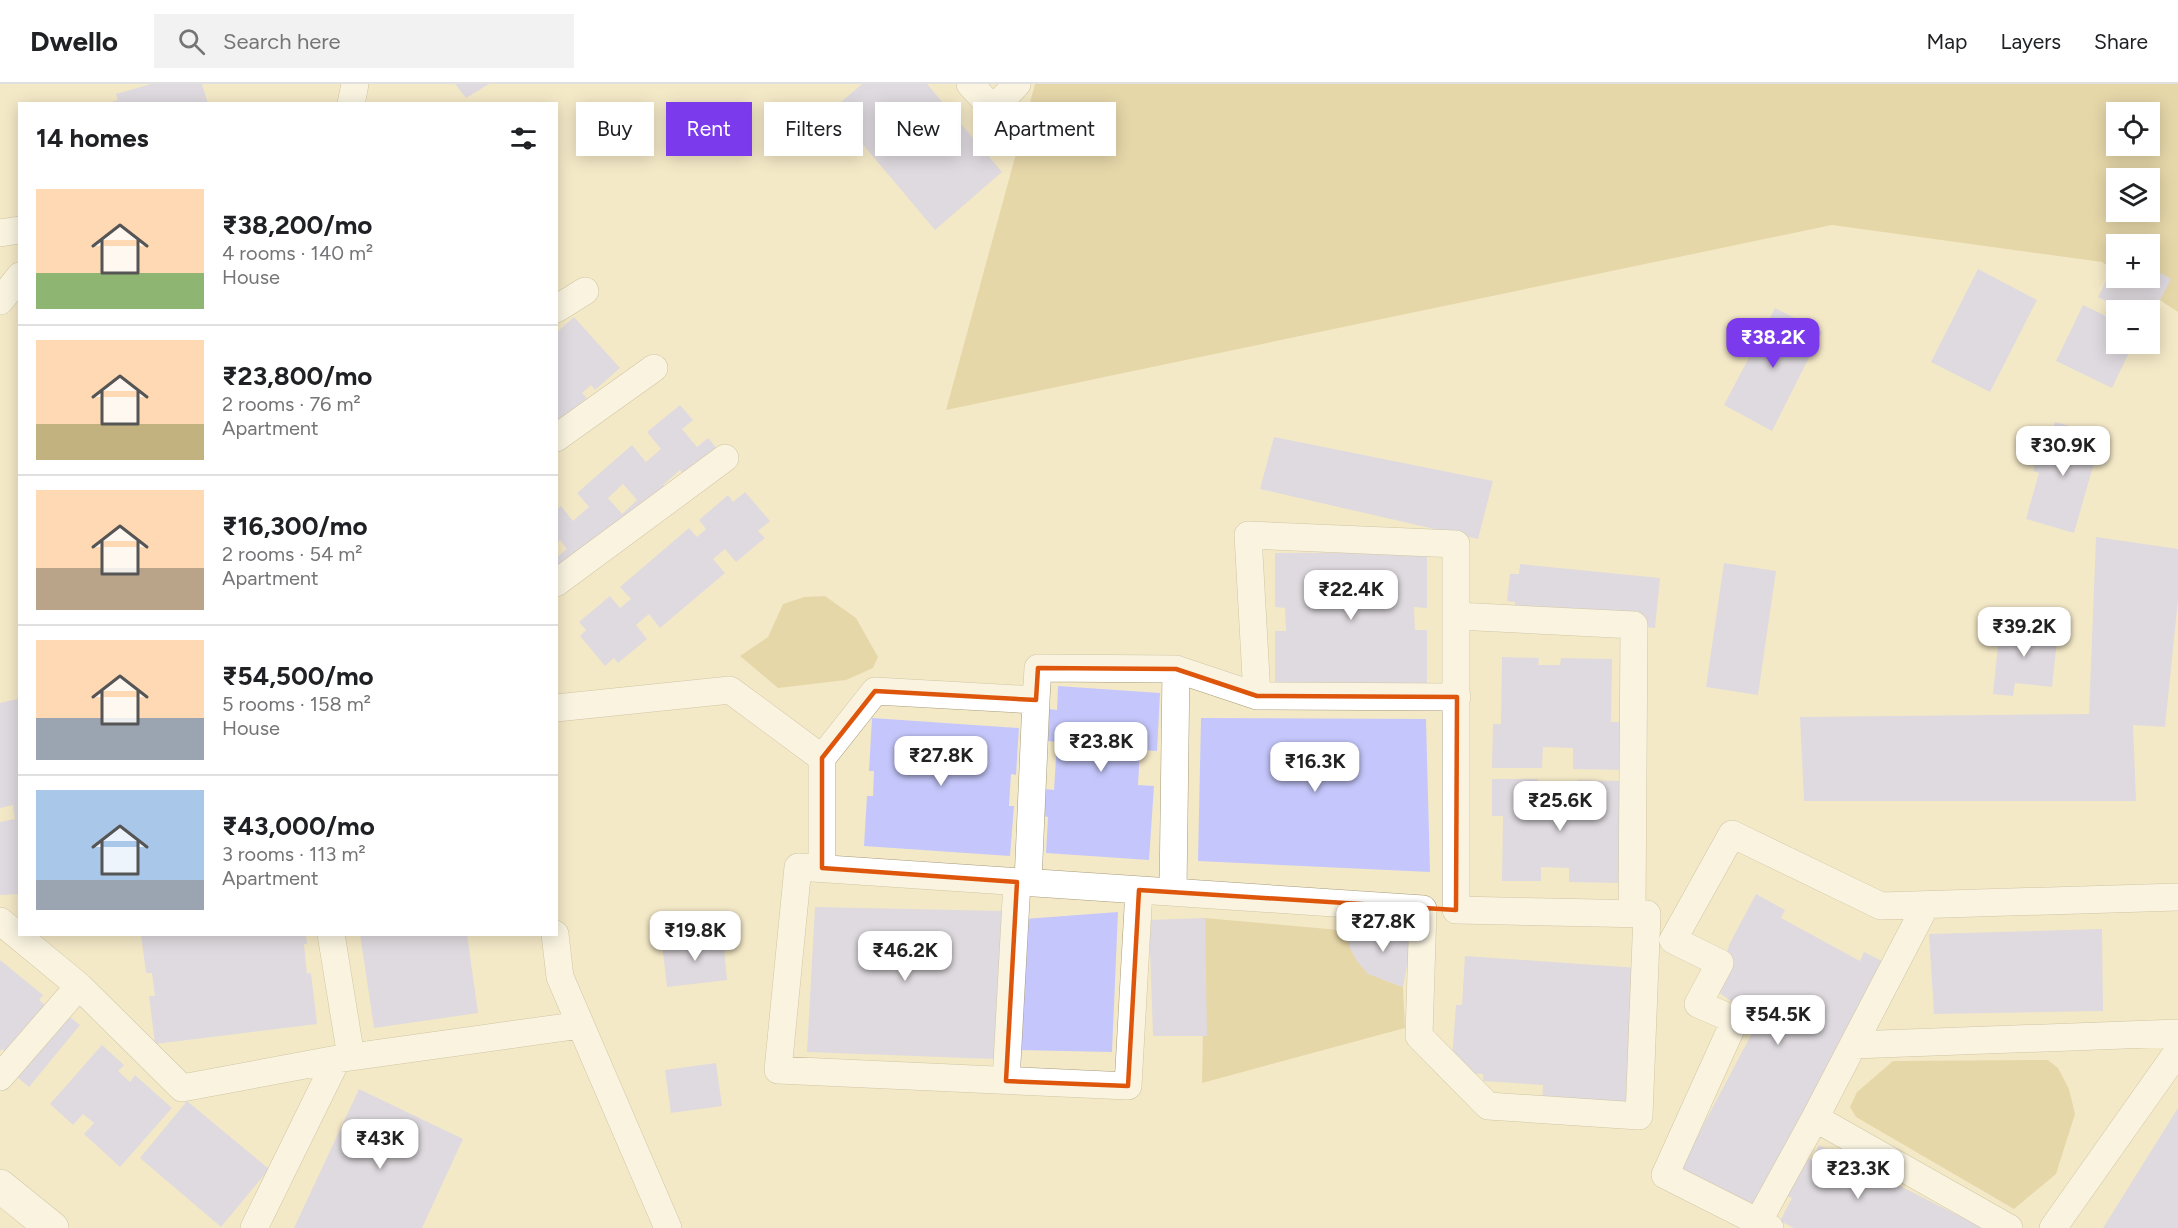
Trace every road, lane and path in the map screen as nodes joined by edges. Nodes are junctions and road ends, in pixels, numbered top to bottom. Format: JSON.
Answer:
{"nodes":[{"id":1,"x":970,"y":84,"type":"edge"},
{"id":2,"x":1017,"y":84,"type":"edge"},
{"id":3,"x":18,"y":230,"type":"edge"},
{"id":4,"x":0,"y":233,"type":"edge"},
{"id":5,"x":18,"y":279,"type":"edge"},
{"id":6,"x":585,"y":291,"type":"dead end"},
{"id":7,"x":0,"y":302,"type":"edge"},
{"id":8,"x":558,"y":308,"type":"edge"},
{"id":9,"x":654,"y":368,"type":"dead end"},
{"id":10,"x":558,"y":437,"type":"edge"},
{"id":11,"x":725,"y":458,"type":"dead end"},
{"id":12,"x":558,"y":582,"type":"edge"},
{"id":13,"x":1457,"y":616,"type":"junction"},
{"id":14,"x":1176,"y":669,"type":"junction"},
{"id":15,"x":1257,"y":696,"type":"junction"},
{"id":16,"x":1457,"y":697,"type":"junction"},
{"id":17,"x":1036,"y":700,"type":"junction"},
{"id":18,"x":558,"y":708,"type":"edge"},
{"id":19,"x":822,"y":758,"type":"junction"},
{"id":20,"x":822,"y":868,"type":"junction"},
{"id":21,"x":1022,"y":882,"type":"junction"},
{"id":22,"x":1139,"y":890,"type":"junction"},
{"id":23,"x":1173,"y":892,"type":"junction"},
{"id":24,"x":2178,"y":897,"type":"edge"},
{"id":25,"x":1926,"y":905,"type":"junction"},
{"id":26,"x":1423,"y":909,"type":"junction"},
{"id":27,"x":1456,"y":910,"type":"junction"},
{"id":28,"x":1632,"y":913,"type":"junction"},
{"id":29,"x":21,"y":936,"type":"edge"},
{"id":30,"x":331,"y":936,"type":"edge"},
{"id":31,"x":555,"y":936,"type":"edge"},
{"id":32,"x":79,"y":986,"type":"junction"},
{"id":33,"x":581,"y":1025,"type":"junction"},
{"id":34,"x":2178,"y":1033,"type":"edge"},
{"id":35,"x":1853,"y":1045,"type":"junction"},
{"id":36,"x":2178,"y":1051,"type":"edge"},
{"id":37,"x":344,"y":1058,"type":"junction"},
{"id":38,"x":0,"y":1077,"type":"edge"},
{"id":39,"x":1006,"y":1081,"type":"junction"},
{"id":40,"x":1815,"y":1118,"type":"junction"},
{"id":41,"x":0,"y":1186,"type":"edge"},
{"id":42,"x":1764,"y":1225,"type":"edge"},
{"id":43,"x":51,"y":1228,"type":"edge"},
{"id":44,"x":254,"y":1228,"type":"edge"},
{"id":45,"x":668,"y":1228,"type":"edge"},
{"id":46,"x":2009,"y":1228,"type":"edge"},
{"id":47,"x":2053,"y":1228,"type":"edge"}],
"edges":[{"from":1,"to":2,"type":"street"},
{"from":3,"to":4,"type":"street"},
{"from":5,"to":7,"type":"street"},
{"from":6,"to":8,"type":"street"},
{"from":9,"to":10,"type":"street"},
{"from":11,"to":12,"type":"street"},
{"from":13,"to":15,"type":"street"},
{"from":13,"to":16,"type":"street"},
{"from":13,"to":28,"type":"street"},
{"from":14,"to":15,"type":"street"},
{"from":14,"to":17,"type":"street"},
{"from":14,"to":23,"type":"street"},
{"from":15,"to":16,"type":"street"},
{"from":16,"to":27,"type":"street"},
{"from":17,"to":19,"type":"street"},
{"from":17,"to":21,"type":"street"},
{"from":18,"to":19,"type":"street"},
{"from":19,"to":20,"type":"street"},
{"from":20,"to":21,"type":"street"},
{"from":20,"to":39,"type":"street"},
{"from":21,"to":22,"type":"street"},
{"from":21,"to":39,"type":"street"},
{"from":22,"to":23,"type":"street"},
{"from":22,"to":39,"type":"street"},
{"from":23,"to":26,"type":"street"},
{"from":24,"to":25,"type":"street"},
{"from":25,"to":35,"type":"street"},
{"from":25,"to":42,"type":"street"},
{"from":26,"to":27,"type":"street"},
{"from":26,"to":28,"type":"street"},
{"from":27,"to":28,"type":"street"},
{"from":29,"to":32,"type":"street"},
{"from":30,"to":37,"type":"street"},
{"from":31,"to":33,"type":"street"},
{"from":32,"to":37,"type":"street"},
{"from":32,"to":38,"type":"street"},
{"from":33,"to":37,"type":"street"},
{"from":33,"to":45,"type":"street"},
{"from":34,"to":35,"type":"street"},
{"from":35,"to":40,"type":"street"},
{"from":36,"to":47,"type":"street"},
{"from":37,"to":44,"type":"street"},
{"from":40,"to":42,"type":"street"},
{"from":40,"to":46,"type":"street"},
{"from":41,"to":43,"type":"main road"}]}
